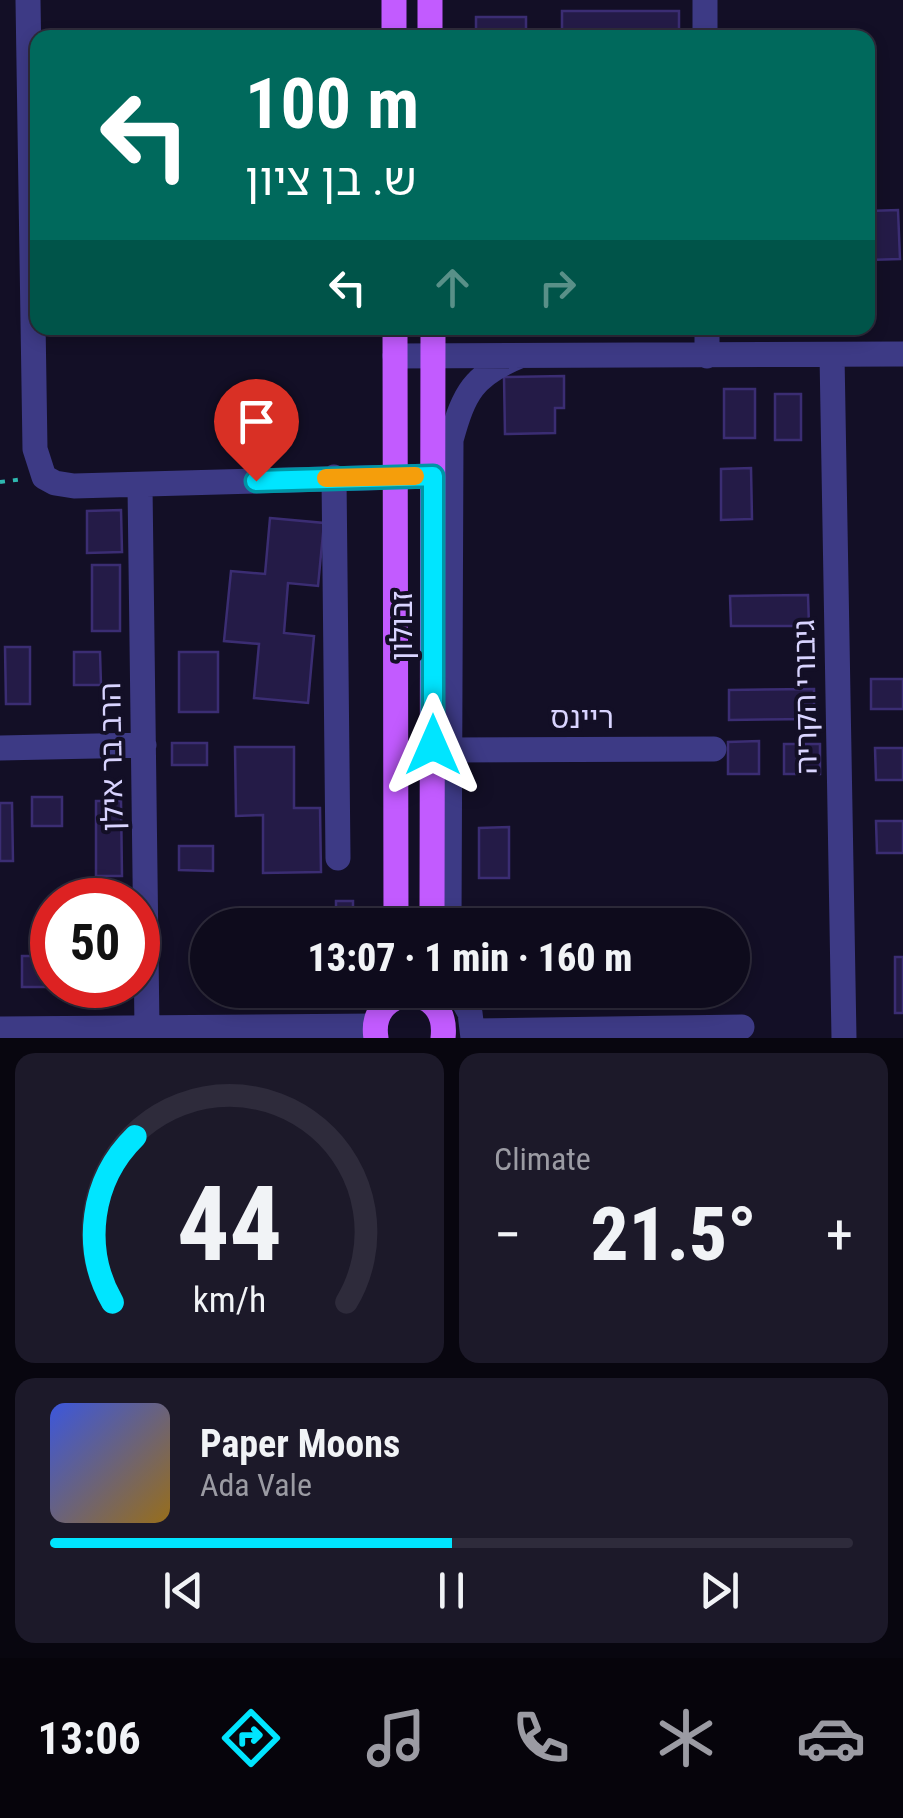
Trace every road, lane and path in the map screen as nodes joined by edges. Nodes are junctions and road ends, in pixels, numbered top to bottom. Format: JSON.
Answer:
{"nodes":[{"id":1,"x":28,"y":0,"type":"edge"},
{"id":2,"x":394,"y":0,"type":"edge"},
{"id":3,"x":430,"y":0,"type":"edge"},
{"id":4,"x":705,"y":0,"type":"edge"},
{"id":5,"x":394,"y":30,"type":"edge"},
{"id":6,"x":430,"y":30,"type":"edge"},
{"id":7,"x":706,"y":30,"type":"edge"},
{"id":8,"x":30,"y":128,"type":"edge"},
{"id":9,"x":33,"y":335,"type":"edge"},
{"id":10,"x":394,"y":335,"type":"edge"},
{"id":11,"x":433,"y":335,"type":"edge"},
{"id":12,"x":707,"y":335,"type":"edge"},
{"id":13,"x":903,"y":354,"type":"edge"},
{"id":14,"x":832,"y":355,"type":"junction"},
{"id":15,"x":395,"y":356,"type":"junction"},
{"id":16,"x":433,"y":356,"type":"junction"},
{"id":17,"x":520,"y":356,"type":"junction"},
{"id":18,"x":707,"y":356,"type":"junction"},
{"id":19,"x":395,"y":476,"type":"junction"},
{"id":20,"x":433,"y":476,"type":"junction"},
{"id":21,"x":334,"y":478,"type":"junction"},
{"id":22,"x":140,"y":486,"type":"junction"},
{"id":23,"x":144,"y":745,"type":"junction"},
{"id":24,"x":0,"y":748,"type":"edge"},
{"id":25,"x":450,"y":750,"type":"junction"},
{"id":26,"x":714,"y":750,"type":"dead end"},
{"id":27,"x":338,"y":858,"type":"dead end"},
{"id":28,"x":396,"y":908,"type":"edge"},
{"id":29,"x":432,"y":908,"type":"edge"},
{"id":30,"x":449,"y":908,"type":"edge"},
{"id":31,"x":382,"y":1008,"type":"edge"},
{"id":32,"x":437,"y":1008,"type":"edge"},
{"id":33,"x":467,"y":1008,"type":"edge"},
{"id":34,"x":742,"y":1027,"type":"dead end"},
{"id":35,"x":147,"y":1028,"type":"junction"},
{"id":36,"x":0,"y":1029,"type":"edge"},
{"id":37,"x":375,"y":1032,"type":"edge"},
{"id":38,"x":473,"y":1034,"type":"edge"},
{"id":39,"x":443,"y":1038,"type":"edge"},
{"id":40,"x":844,"y":1038,"type":"edge"}],
"edges":[{"from":1,"to":8,"type":"street"},
{"from":2,"to":5,"type":"main road"},
{"from":3,"to":6,"type":"main road"},
{"from":4,"to":7,"type":"street"},
{"from":9,"to":22,"type":"street"},
{"from":10,"to":15,"type":"main road","name":"זבולון"},
{"from":11,"to":16,"type":"main road","name":"זבולון"},
{"from":12,"to":18,"type":"street"},
{"from":13,"to":14,"type":"street"},
{"from":14,"to":18,"type":"street"},
{"from":14,"to":40,"type":"street","name":"גיבורי הקריה"},
{"from":15,"to":16,"type":"street"},
{"from":15,"to":19,"type":"main road","name":"זבולון"},
{"from":16,"to":17,"type":"street"},
{"from":16,"to":20,"type":"main road","name":"זבולון"},
{"from":17,"to":18,"type":"street"},
{"from":17,"to":25,"type":"street","name":"זבולון"},
{"from":19,"to":20,"type":"street"},
{"from":19,"to":21,"type":"street"},
{"from":19,"to":28,"type":"main road","name":"זבולון"},
{"from":20,"to":29,"type":"main road","name":"זבולון"},
{"from":21,"to":22,"type":"street"},
{"from":21,"to":27,"type":"street"},
{"from":22,"to":23,"type":"street","name":"הרב בר אילן"},
{"from":23,"to":24,"type":"street"},
{"from":23,"to":35,"type":"street","name":"הרב בר אילן"},
{"from":25,"to":26,"type":"street","name":"ריינס"},
{"from":25,"to":30,"type":"street","name":"זבולון"},
{"from":31,"to":37,"type":"main road"},
{"from":32,"to":39,"type":"main road"},
{"from":33,"to":38,"type":"street"},
{"from":34,"to":38,"type":"street"},
{"from":35,"to":36,"type":"street"},
{"from":35,"to":37,"type":"street"}]}
